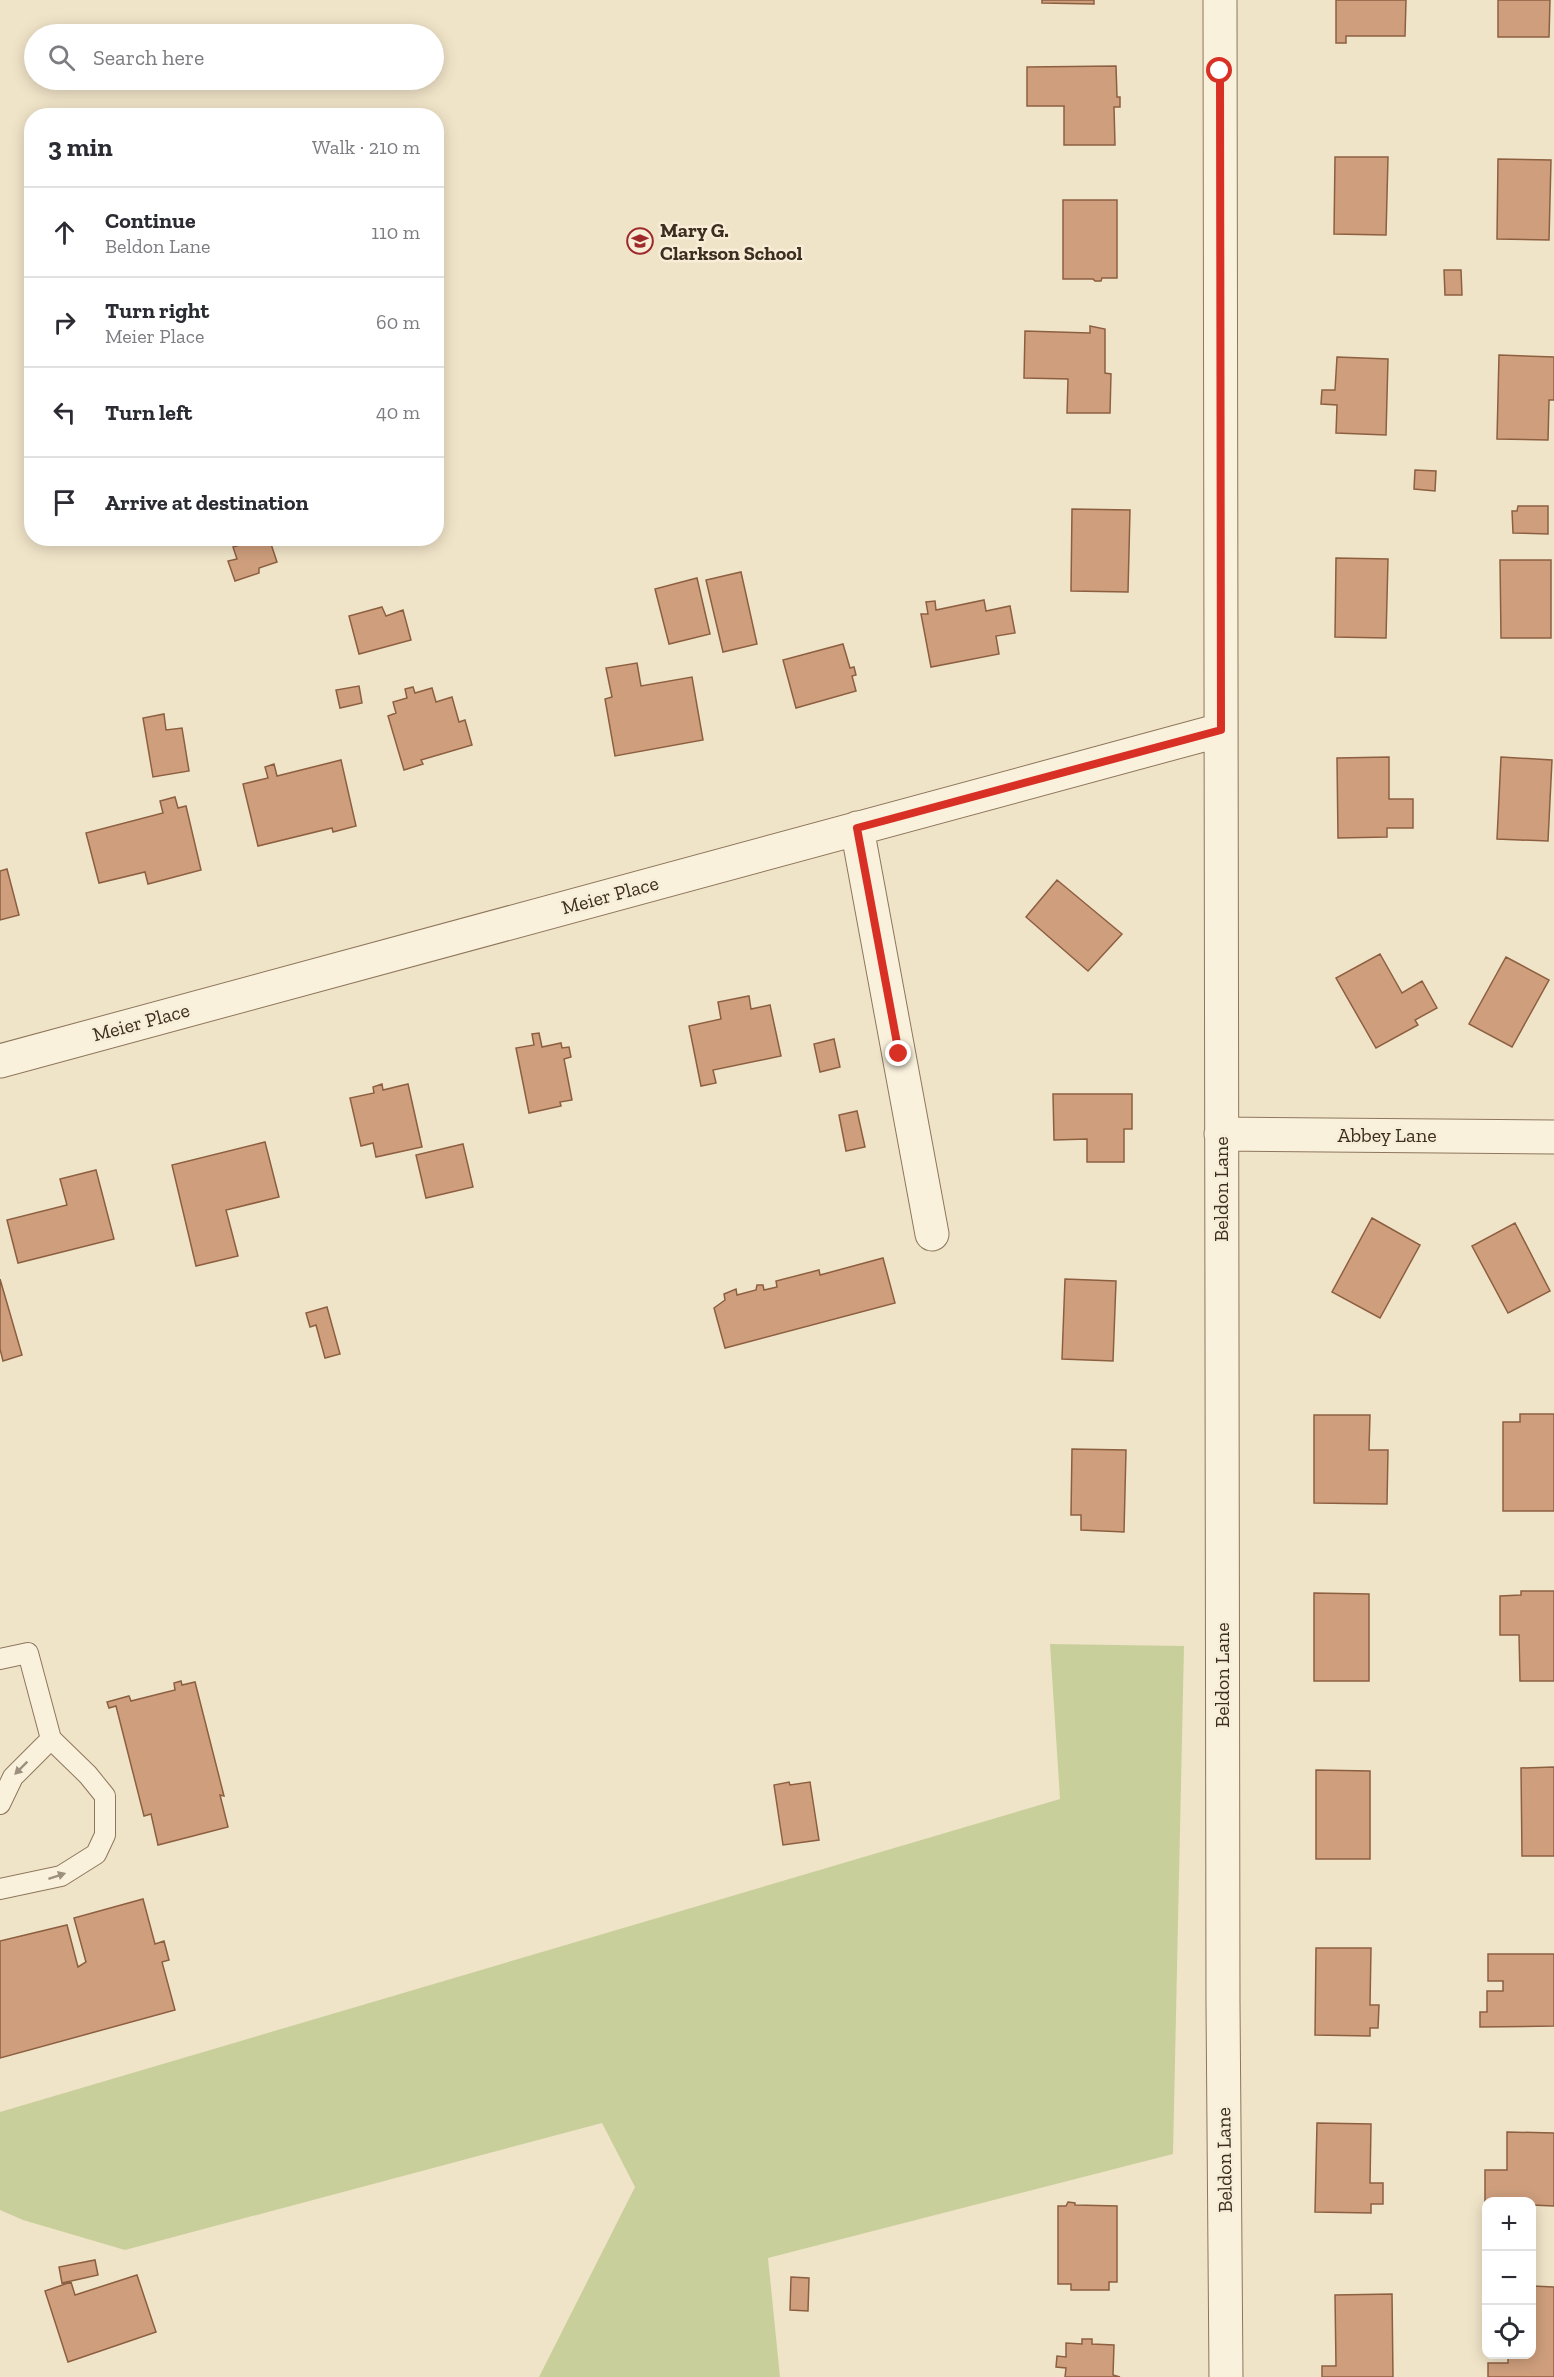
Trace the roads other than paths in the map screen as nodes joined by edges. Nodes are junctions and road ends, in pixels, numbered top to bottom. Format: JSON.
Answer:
{"nodes":[{"id":1,"x":1220,"y":0,"type":"edge"},
{"id":2,"x":1221,"y":730,"type":"junction"},
{"id":3,"x":857,"y":828,"type":"junction"},
{"id":4,"x":0,"y":1060,"type":"edge"},
{"id":5,"x":1221,"y":1134,"type":"junction"},
{"id":6,"x":1554,"y":1137,"type":"edge"},
{"id":7,"x":932,"y":1234,"type":"dead end"},
{"id":8,"x":0,"y":1659,"type":"edge"},
{"id":9,"x":51,"y":1739,"type":"junction"},
{"id":10,"x":0,"y":1804,"type":"edge"},
{"id":11,"x":0,"y":1889,"type":"edge"},
{"id":12,"x":1226,"y":2377,"type":"edge"}],
"edges":[{"from":1,"to":2,"type":"street","name":"Beldon Lane"},
{"from":2,"to":3,"type":"street","name":"Meier Place"},
{"from":2,"to":5,"type":"street","name":"Beldon Lane"},
{"from":3,"to":4,"type":"street","name":"Meier Place"},
{"from":3,"to":7,"type":"street"},
{"from":5,"to":6,"type":"street","name":"Abbey Lane"},
{"from":5,"to":12,"type":"street","name":"Beldon Lane"},
{"from":8,"to":9,"type":"lane"},
{"from":9,"to":10,"type":"lane","one_way":true},
{"from":11,"to":9,"type":"lane","one_way":true}]}
